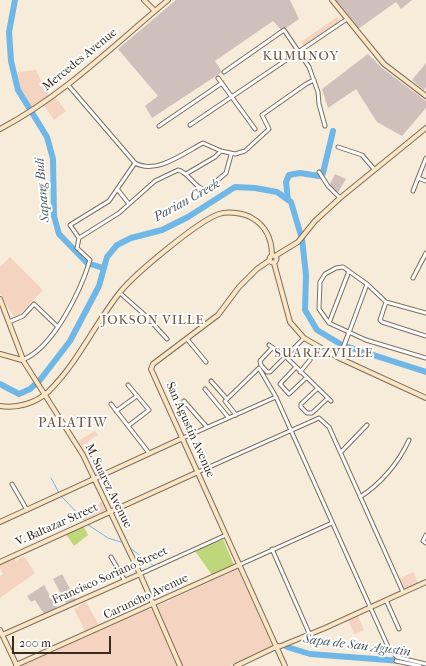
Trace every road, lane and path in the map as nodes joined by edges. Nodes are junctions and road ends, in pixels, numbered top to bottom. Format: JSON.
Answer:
{"nodes":[{"id":1,"x":144,"y":0,"type":"edge"},
{"id":2,"x":168,"y":0,"type":"edge"},
{"id":3,"x":332,"y":0,"type":"edge"},
{"id":4,"x":155,"y":11,"type":"junction"},
{"id":5,"x":347,"y":19,"type":"junction"},
{"id":6,"x":298,"y":53,"type":"junction"},
{"id":7,"x":224,"y":72,"type":"dead end"},
{"id":8,"x":218,"y":78,"type":"dead end"},
{"id":9,"x":314,"y":80,"type":"junction"},
{"id":10,"x":222,"y":83,"type":"junction"},
{"id":11,"x":68,"y":85,"type":"junction"},
{"id":12,"x":426,"y":96,"type":"edge"},
{"id":13,"x":232,"y":98,"type":"junction"},
{"id":14,"x":190,"y":125,"type":"dead end"},
{"id":15,"x":159,"y":126,"type":"dead end"},
{"id":16,"x":326,"y":126,"type":"dead end"},
{"id":17,"x":426,"y":128,"type":"edge"},
{"id":18,"x":0,"y":129,"type":"edge"},
{"id":19,"x":255,"y":129,"type":"dead end"},
{"id":20,"x":338,"y":147,"type":"dead end"},
{"id":21,"x":221,"y":151,"type":"junction"},
{"id":22,"x":231,"y":155,"type":"junction"},
{"id":23,"x":426,"y":158,"type":"edge"},
{"id":24,"x":134,"y":162,"type":"junction"},
{"id":25,"x":374,"y":169,"type":"junction"},
{"id":26,"x":186,"y":174,"type":"junction"},
{"id":27,"x":320,"y":174,"type":"dead end"},
{"id":28,"x":418,"y":178,"type":"junction"},
{"id":29,"x":426,"y":182,"type":"edge"},
{"id":30,"x":118,"y":190,"type":"junction"},
{"id":31,"x":412,"y":191,"type":"dead end"},
{"id":32,"x":340,"y":198,"type":"junction"},
{"id":33,"x":129,"y":204,"type":"junction"},
{"id":34,"x":80,"y":238,"type":"junction"},
{"id":35,"x":426,"y":253,"type":"edge"},
{"id":36,"x":274,"y":256,"type":"junction"},
{"id":37,"x":272,"y":262,"type":"junction"},
{"id":38,"x":349,"y":271,"type":"junction"},
{"id":39,"x":413,"y":278,"type":"dead end"},
{"id":40,"x":368,"y":284,"type":"junction"},
{"id":41,"x":120,"y":293,"type":"junction"},
{"id":42,"x":0,"y":299,"type":"edge"},
{"id":43,"x":386,"y":302,"type":"junction"},
{"id":44,"x":426,"y":313,"type":"edge"},
{"id":45,"x":9,"y":322,"type":"junction"},
{"id":46,"x":329,"y":323,"type":"junction"},
{"id":47,"x":58,"y":327,"type":"junction"},
{"id":48,"x":350,"y":332,"type":"junction"},
{"id":49,"x":426,"y":336,"type":"edge"},
{"id":50,"x":304,"y":338,"type":"junction"},
{"id":51,"x":167,"y":339,"type":"dead end"},
{"id":52,"x":187,"y":339,"type":"junction"},
{"id":53,"x":269,"y":345,"type":"dead end"},
{"id":54,"x":272,"y":348,"type":"junction"},
{"id":55,"x":0,"y":354,"type":"edge"},
{"id":56,"x":286,"y":357,"type":"junction"},
{"id":57,"x":339,"y":358,"type":"junction"},
{"id":58,"x":426,"y":358,"type":"edge"},
{"id":59,"x":22,"y":360,"type":"junction"},
{"id":60,"x":310,"y":360,"type":"dead end"},
{"id":61,"x":206,"y":362,"type":"dead end"},
{"id":62,"x":295,"y":368,"type":"junction"},
{"id":63,"x":300,"y":372,"type":"junction"},
{"id":64,"x":306,"y":378,"type":"junction"},
{"id":65,"x":211,"y":381,"type":"dead end"},
{"id":66,"x":128,"y":385,"type":"dead end"},
{"id":67,"x":205,"y":389,"type":"dead end"},
{"id":68,"x":317,"y":389,"type":"junction"},
{"id":69,"x":45,"y":394,"type":"junction"},
{"id":70,"x":138,"y":396,"type":"junction"},
{"id":71,"x":276,"y":397,"type":"junction"},
{"id":72,"x":226,"y":398,"type":"junction"},
{"id":73,"x":426,"y":398,"type":"edge"},
{"id":74,"x":327,"y":399,"type":"junction"},
{"id":75,"x":184,"y":401,"type":"dead end"},
{"id":76,"x":331,"y":401,"type":"dead end"},
{"id":77,"x":111,"y":404,"type":"dead end"},
{"id":78,"x":0,"y":406,"type":"edge"},
{"id":79,"x":116,"y":411,"type":"junction"},
{"id":80,"x":236,"y":414,"type":"junction"},
{"id":81,"x":228,"y":417,"type":"junction"},
{"id":82,"x":366,"y":425,"type":"dead end"},
{"id":83,"x":128,"y":426,"type":"junction"},
{"id":84,"x":206,"y":426,"type":"junction"},
{"id":85,"x":291,"y":430,"type":"junction"},
{"id":86,"x":183,"y":438,"type":"junction"},
{"id":87,"x":409,"y":440,"type":"dead end"},
{"id":88,"x":341,"y":452,"type":"junction"},
{"id":89,"x":149,"y":453,"type":"junction"},
{"id":90,"x":198,"y":472,"type":"junction"},
{"id":91,"x":95,"y":478,"type":"junction"},
{"id":92,"x":12,"y":484,"type":"dead end"},
{"id":93,"x":360,"y":496,"type":"junction"},
{"id":94,"x":27,"y":510,"type":"junction"},
{"id":95,"x":110,"y":512,"type":"junction"},
{"id":96,"x":0,"y":522,"type":"edge"},
{"id":97,"x":332,"y":523,"type":"junction"},
{"id":98,"x":226,"y":535,"type":"junction"},
{"id":99,"x":426,"y":535,"type":"edge"},
{"id":100,"x":424,"y":542,"type":"edge"},
{"id":101,"x":272,"y":549,"type":"junction"},
{"id":102,"x":111,"y":557,"type":"dead end"},
{"id":103,"x":0,"y":562,"type":"edge"},
{"id":104,"x":239,"y":565,"type":"junction"},
{"id":105,"x":140,"y":574,"type":"junction"},
{"id":106,"x":125,"y":581,"type":"junction"},
{"id":107,"x":426,"y":582,"type":"edge"},
{"id":108,"x":403,"y":592,"type":"junction"},
{"id":109,"x":386,"y":600,"type":"junction"},
{"id":110,"x":154,"y":604,"type":"junction"},
{"id":111,"x":369,"y":608,"type":"junction"},
{"id":112,"x":328,"y":626,"type":"junction"},
{"id":113,"x":399,"y":628,"type":"dead end"},
{"id":114,"x":1,"y":632,"type":"edge"},
{"id":115,"x":309,"y":633,"type":"junction"},
{"id":116,"x":276,"y":648,"type":"junction"},
{"id":117,"x":396,"y":661,"type":"dead end"},
{"id":118,"x":426,"y":664,"type":"edge"},
{"id":119,"x":17,"y":666,"type":"edge"},
{"id":120,"x":180,"y":666,"type":"edge"},
{"id":121,"x":236,"y":666,"type":"edge"},
{"id":122,"x":285,"y":666,"type":"edge"},
{"id":123,"x":420,"y":666,"type":"edge"}],
"edges":[{"from":1,"to":4,"type":"street"},
{"from":2,"to":4,"type":"street","name":"Mercedes Avenue"},
{"from":3,"to":5,"type":"street"},
{"from":4,"to":11,"type":"street","name":"Mercedes Avenue"},
{"from":5,"to":6,"type":"street"},
{"from":5,"to":12,"type":"street"},
{"from":6,"to":7,"type":"street"},
{"from":6,"to":9,"type":"street"},
{"from":6,"to":13,"type":"street"},
{"from":8,"to":10,"type":"street"},
{"from":9,"to":16,"type":"street"},
{"from":9,"to":22,"type":"street"},
{"from":10,"to":13,"type":"street"},
{"from":10,"to":15,"type":"street"},
{"from":11,"to":18,"type":"street","name":"Mercedes Avenue"},
{"from":11,"to":24,"type":"street"},
{"from":13,"to":14,"type":"street"},
{"from":13,"to":19,"type":"street"},
{"from":17,"to":25,"type":"street"},
{"from":20,"to":25,"type":"street"},
{"from":21,"to":22,"type":"street"},
{"from":21,"to":24,"type":"street"},
{"from":21,"to":26,"type":"street"},
{"from":22,"to":26,"type":"street"},
{"from":23,"to":28,"type":"street"},
{"from":24,"to":30,"type":"street"},
{"from":25,"to":32,"type":"street"},
{"from":26,"to":33,"type":"street"},
{"from":27,"to":32,"type":"street"},
{"from":28,"to":29,"type":"street"},
{"from":28,"to":31,"type":"street"},
{"from":30,"to":33,"type":"street"},
{"from":30,"to":34,"type":"street"},
{"from":32,"to":36,"type":"street"},
{"from":33,"to":34,"type":"street"},
{"from":34,"to":47,"type":"street"},
{"from":35,"to":39,"type":"street"},
{"from":36,"to":37,"type":"street"},
{"from":36,"to":41,"type":"street"},
{"from":37,"to":50,"type":"street"},
{"from":37,"to":52,"type":"street","name":"San Agustin Avenue"},
{"from":38,"to":40,"type":"street"},
{"from":38,"to":46,"type":"street"},
{"from":38,"to":46,"type":"street"},
{"from":40,"to":43,"type":"street"},
{"from":40,"to":48,"type":"street"},
{"from":41,"to":51,"type":"street"},
{"from":41,"to":69,"type":"street"},
{"from":42,"to":45,"type":"street","name":"M. Suarez Avenue"},
{"from":43,"to":44,"type":"street"},
{"from":43,"to":49,"type":"street"},
{"from":45,"to":47,"type":"street"},
{"from":45,"to":59,"type":"street","name":"M. Suarez Avenue"},
{"from":46,"to":48,"type":"street"},
{"from":47,"to":59,"type":"street"},
{"from":48,"to":57,"type":"street"},
{"from":48,"to":58,"type":"street"},
{"from":50,"to":56,"type":"street"},
{"from":50,"to":57,"type":"street"},
{"from":52,"to":61,"type":"street"},
{"from":52,"to":86,"type":"street","name":"San Agustin Avenue"},
{"from":53,"to":54,"type":"street"},
{"from":54,"to":56,"type":"street"},
{"from":54,"to":56,"type":"street"},
{"from":55,"to":59,"type":"street"},
{"from":56,"to":62,"type":"street"},
{"from":57,"to":73,"type":"street"},
{"from":59,"to":69,"type":"street","name":"M. Suarez Avenue"},
{"from":60,"to":63,"type":"street"},
{"from":62,"to":63,"type":"street"},
{"from":62,"to":64,"type":"street"},
{"from":63,"to":64,"type":"street"},
{"from":64,"to":68,"type":"street"},
{"from":65,"to":72,"type":"street"},
{"from":66,"to":70,"type":"street"},
{"from":67,"to":81,"type":"street"},
{"from":68,"to":74,"type":"street"},
{"from":68,"to":74,"type":"street"},
{"from":69,"to":78,"type":"street"},
{"from":69,"to":91,"type":"street","name":"M. Suarez Avenue"},
{"from":70,"to":79,"type":"street"},
{"from":70,"to":83,"type":"street"},
{"from":71,"to":72,"type":"street"},
{"from":71,"to":80,"type":"street"},
{"from":71,"to":85,"type":"street"},
{"from":72,"to":80,"type":"street"},
{"from":74,"to":76,"type":"street"},
{"from":75,"to":84,"type":"street"},
{"from":77,"to":79,"type":"street"},
{"from":79,"to":83,"type":"street"},
{"from":80,"to":81,"type":"street"},
{"from":81,"to":84,"type":"street"},
{"from":82,"to":88,"type":"street"},
{"from":83,"to":89,"type":"street"},
{"from":84,"to":86,"type":"street"},
{"from":85,"to":88,"type":"street","name":"V. Baltazar Street"},
{"from":85,"to":90,"type":"street","name":"V. Baltazar Street"},
{"from":85,"to":97,"type":"street"},
{"from":86,"to":89,"type":"street"},
{"from":86,"to":90,"type":"street","name":"San Agustin Avenue"},
{"from":87,"to":93,"type":"street"},
{"from":88,"to":93,"type":"street"},
{"from":89,"to":91,"type":"street"},
{"from":90,"to":95,"type":"street","name":"V. Baltazar Street"},
{"from":90,"to":98,"type":"street","name":"San Agustin Avenue"},
{"from":91,"to":94,"type":"street"},
{"from":91,"to":95,"type":"street","name":"M. Suarez Avenue"},
{"from":92,"to":94,"type":"street"},
{"from":93,"to":108,"type":"street"},
{"from":94,"to":96,"type":"street"},
{"from":95,"to":103,"type":"street","name":"V. Baltazar Street"},
{"from":95,"to":105,"type":"street","name":"M. Suarez Avenue"},
{"from":97,"to":101,"type":"street"},
{"from":97,"to":111,"type":"street"},
{"from":98,"to":104,"type":"street","name":"San Agustin Avenue"},
{"from":98,"to":105,"type":"street","name":"Francisco Soriano Street"},
{"from":99,"to":100,"type":"street"},
{"from":101,"to":104,"type":"street"},
{"from":101,"to":115,"type":"street"},
{"from":102,"to":106,"type":"street"},
{"from":104,"to":110,"type":"street","name":"Caruncho Avenue"},
{"from":104,"to":116,"type":"street","name":"San Agustin Avenue"},
{"from":105,"to":106,"type":"street","name":"Francisco Soriano Street"},
{"from":105,"to":110,"type":"street","name":"M. Suarez Avenue"},
{"from":106,"to":114,"type":"street","name":"Francisco Soriano Street"},
{"from":107,"to":108,"type":"street"},
{"from":108,"to":109,"type":"street"},
{"from":109,"to":111,"type":"street"},
{"from":109,"to":113,"type":"street"},
{"from":110,"to":119,"type":"street","name":"Caruncho Avenue"},
{"from":110,"to":120,"type":"street","name":"M. Suarez Avenue"},
{"from":111,"to":112,"type":"street"},
{"from":111,"to":118,"type":"street"},
{"from":112,"to":115,"type":"street"},
{"from":112,"to":116,"type":"street"},
{"from":114,"to":119,"type":"street"},
{"from":115,"to":116,"type":"street"},
{"from":116,"to":121,"type":"street"},
{"from":116,"to":122,"type":"street","name":"San Agustin Avenue"},
{"from":117,"to":123,"type":"street"}]}
